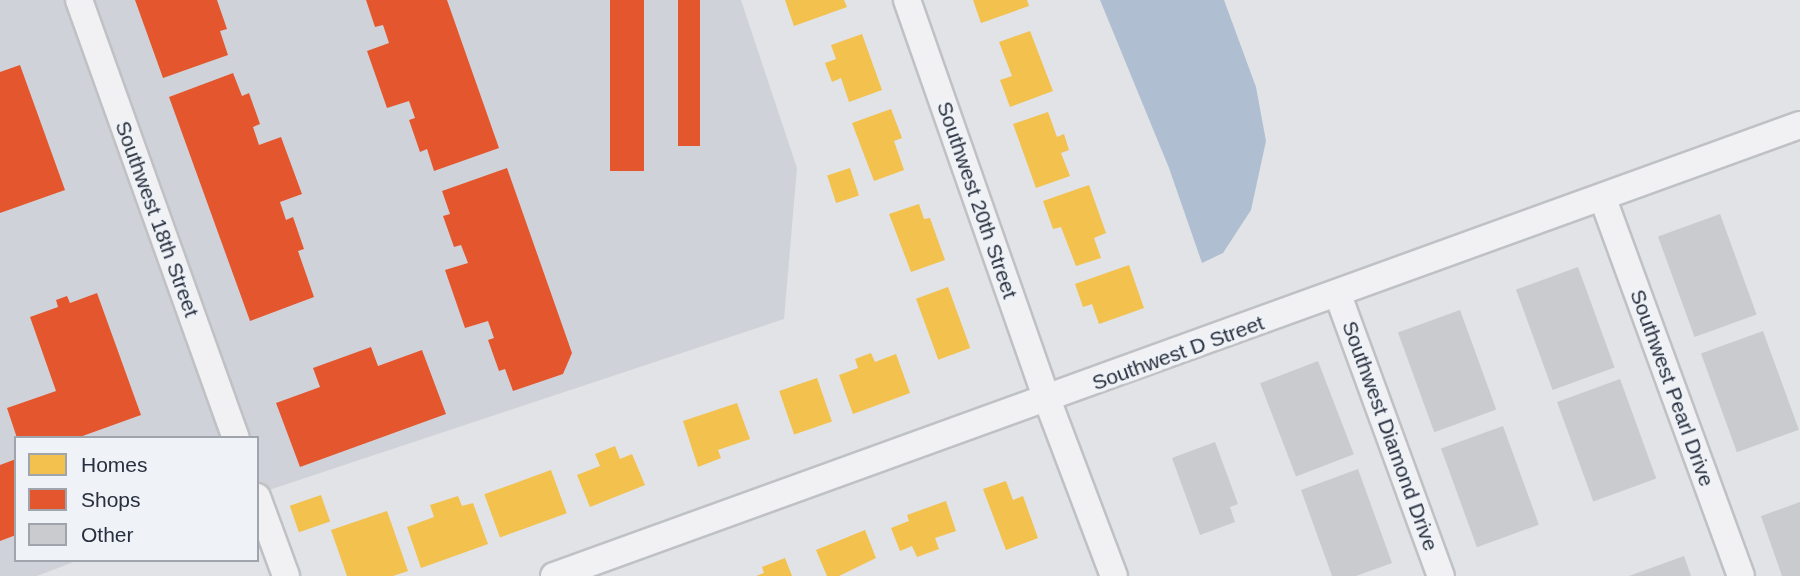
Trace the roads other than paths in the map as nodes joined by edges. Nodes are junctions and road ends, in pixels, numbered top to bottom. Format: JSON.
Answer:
{"nodes":[{"id":1,"x":79,"y":0,"type":"edge"},
{"id":2,"x":907,"y":0,"type":"edge"},
{"id":3,"x":1800,"y":125,"type":"edge"},
{"id":4,"x":1602,"y":200,"type":"junction"},
{"id":5,"x":1338,"y":295,"type":"junction"},
{"id":6,"x":1047,"y":399,"type":"junction"},
{"id":7,"x":235,"y":436,"type":"edge"},
{"id":8,"x":259,"y":502,"type":"edge"},
{"id":9,"x":286,"y":576,"type":"edge"},
{"id":10,"x":554,"y":576,"type":"edge"},
{"id":11,"x":1114,"y":576,"type":"edge"},
{"id":12,"x":1441,"y":576,"type":"edge"},
{"id":13,"x":1741,"y":576,"type":"edge"}],
"edges":[{"from":1,"to":7,"type":"street","name":"Southwest 18th Street"},
{"from":2,"to":6,"type":"street","name":"Southwest 20th Street"},
{"from":3,"to":4,"type":"street","name":"Southwest D Street"},
{"from":4,"to":5,"type":"street","name":"Southwest D Street"},
{"from":4,"to":13,"type":"street","name":"Southwest Pearl Drive"},
{"from":5,"to":6,"type":"street","name":"Southwest D Street"},
{"from":5,"to":12,"type":"street","name":"Southwest Diamond Drive"},
{"from":6,"to":10,"type":"street","name":"Southwest D Street"},
{"from":6,"to":11,"type":"street","name":"Southwest 20th Street"},
{"from":8,"to":9,"type":"street"}]}
